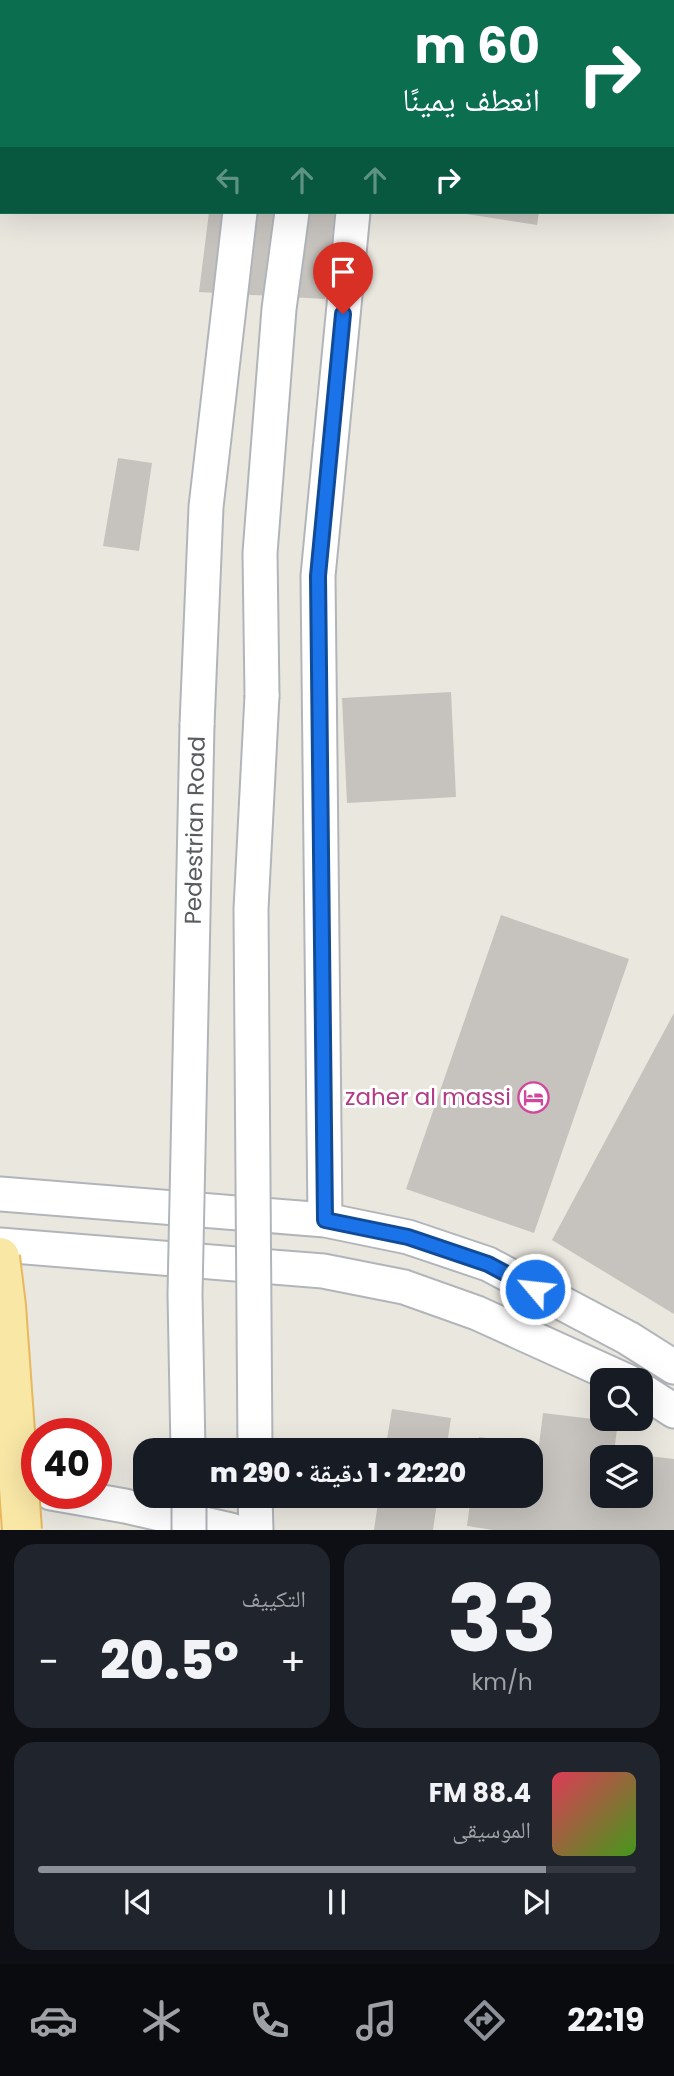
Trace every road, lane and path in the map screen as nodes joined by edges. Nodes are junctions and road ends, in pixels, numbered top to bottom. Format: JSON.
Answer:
{"nodes":[{"id":1,"x":240,"y":214,"type":"edge"},
{"id":2,"x":292,"y":214,"type":"edge"},
{"id":3,"x":353,"y":214,"type":"edge"},
{"id":4,"x":0,"y":1194,"type":"edge"},
{"id":5,"x":325,"y":1220,"type":"junction"},
{"id":6,"x":0,"y":1245,"type":"edge"},
{"id":7,"x":0,"y":1257,"type":"edge"},
{"id":8,"x":628,"y":1338,"type":"junction"},
{"id":9,"x":674,"y":1367,"type":"edge"},
{"id":10,"x":599,"y":1368,"type":"edge"},
{"id":11,"x":621,"y":1368,"type":"edge"},
{"id":12,"x":653,"y":1397,"type":"edge"},
{"id":13,"x":674,"y":1411,"type":"edge"},
{"id":14,"x":188,"y":1438,"type":"edge"},
{"id":15,"x":255,"y":1438,"type":"edge"},
{"id":16,"x":0,"y":1485,"type":"edge"},
{"id":17,"x":21,"y":1488,"type":"edge"},
{"id":18,"x":112,"y":1504,"type":"edge"},
{"id":19,"x":189,"y":1508,"type":"edge"},
{"id":20,"x":255,"y":1508,"type":"edge"},
{"id":21,"x":22,"y":1530,"type":"edge"},
{"id":22,"x":190,"y":1530,"type":"edge"},
{"id":23,"x":230,"y":1530,"type":"edge"},
{"id":24,"x":256,"y":1530,"type":"edge"}],
"edges":[{"from":1,"to":14,"type":"street","name":"Pedestrian Road","bridge":true},
{"from":2,"to":15,"type":"street","bridge":true},
{"from":3,"to":5,"type":"street"},
{"from":4,"to":5,"type":"street"},
{"from":5,"to":8,"type":"street"},
{"from":6,"to":10,"type":"street"},
{"from":7,"to":21,"type":"main road","bridge":true},
{"from":8,"to":9,"type":"street"},
{"from":8,"to":11,"type":"street"},
{"from":12,"to":13,"type":"street"},
{"from":16,"to":17,"type":"street"},
{"from":18,"to":23,"type":"street"},
{"from":19,"to":22,"type":"street","bridge":true},
{"from":20,"to":24,"type":"street"}]}
